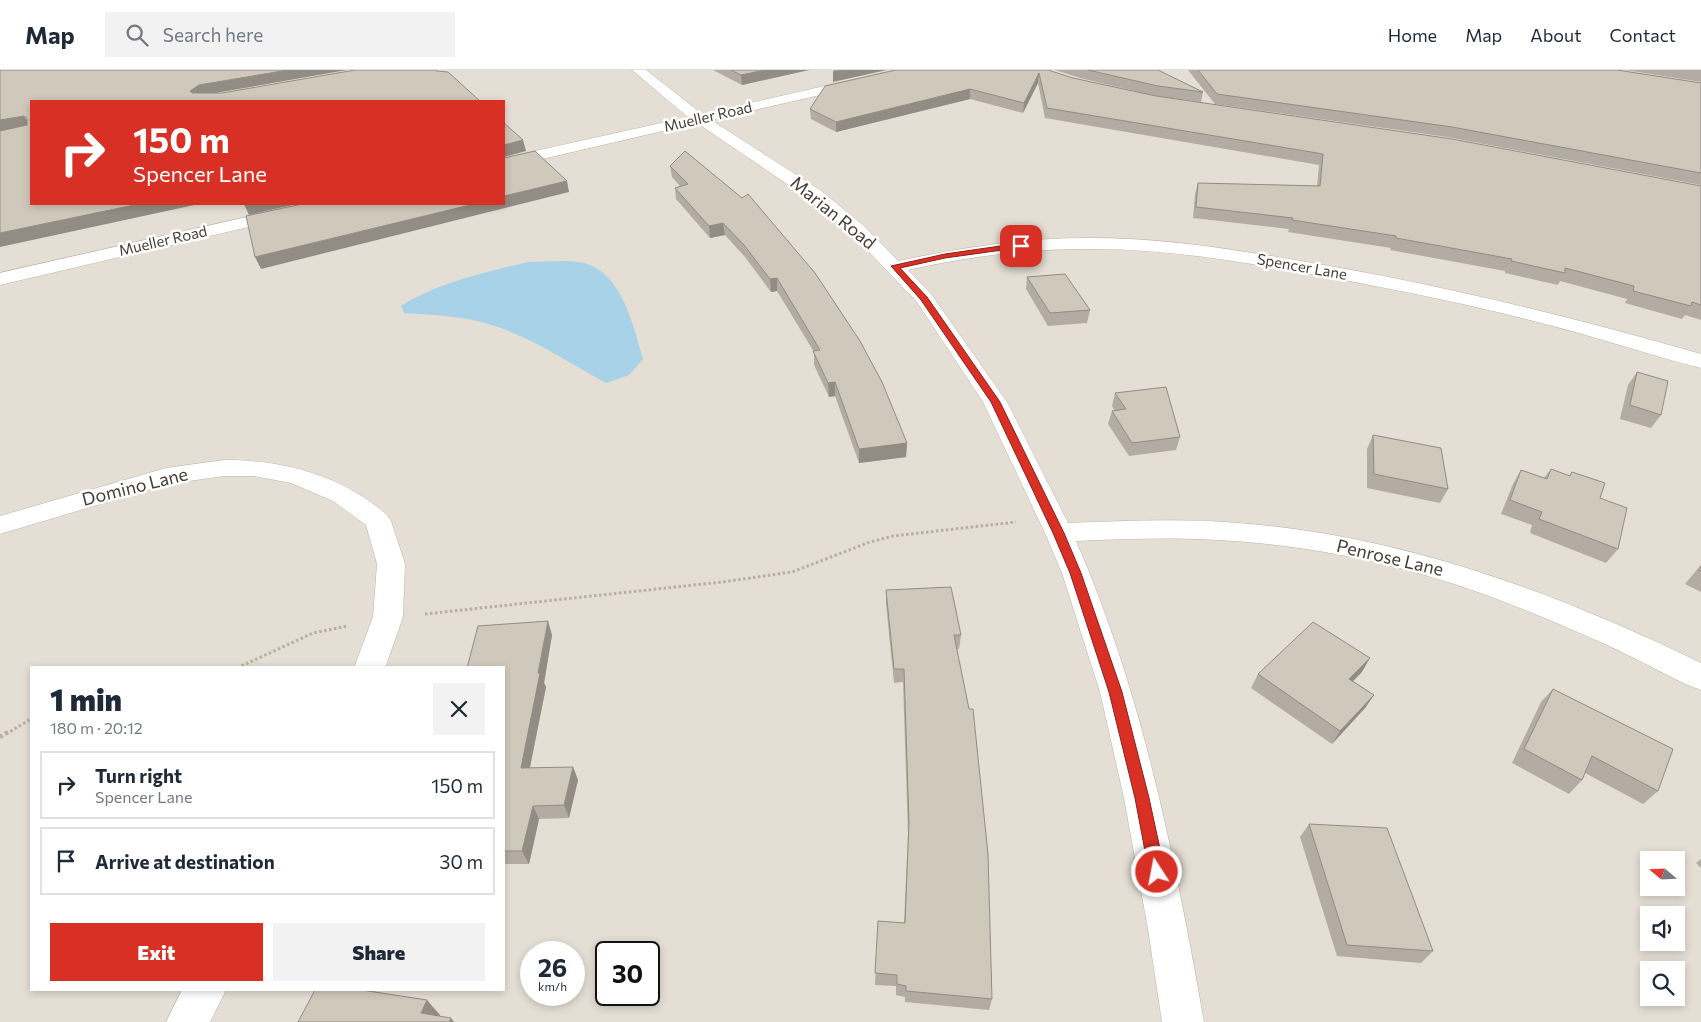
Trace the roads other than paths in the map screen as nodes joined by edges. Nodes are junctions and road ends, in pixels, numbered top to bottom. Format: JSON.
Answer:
{"nodes":[{"id":1,"x":638,"y":70,"type":"edge"},
{"id":2,"x":912,"y":70,"type":"edge"},
{"id":3,"x":700,"y":119,"type":"junction"},
{"id":4,"x":505,"y":163,"type":"edge"},
{"id":5,"x":321,"y":205,"type":"edge"},
{"id":6,"x":895,"y":266,"type":"junction"},
{"id":7,"x":0,"y":280,"type":"edge"},
{"id":8,"x":1701,"y":361,"type":"edge"},
{"id":9,"x":0,"y":525,"type":"edge"},
{"id":10,"x":1055,"y":526,"type":"junction"},
{"id":11,"x":370,"y":666,"type":"edge"},
{"id":12,"x":1701,"y":677,"type":"edge"},
{"id":13,"x":204,"y":991,"type":"edge"},
{"id":14,"x":187,"y":1022,"type":"edge"},
{"id":15,"x":1183,"y":1022,"type":"edge"}],
"edges":[{"from":1,"to":3,"type":"street","name":"Marian Road"},
{"from":2,"to":3,"type":"street","name":"Mueller Road"},
{"from":3,"to":4,"type":"street","name":"Mueller Road"},
{"from":3,"to":6,"type":"street","name":"Marian Road"},
{"from":5,"to":7,"type":"street","name":"Mueller Road"},
{"from":6,"to":8,"type":"street","name":"Spencer Lane"},
{"from":6,"to":10,"type":"street","name":"Marian Road"},
{"from":9,"to":11,"type":"street","name":"Domino Lane"},
{"from":10,"to":12,"type":"street","name":"Penrose Lane"},
{"from":10,"to":15,"type":"street","name":"Marian Road"},
{"from":13,"to":14,"type":"street"}]}
